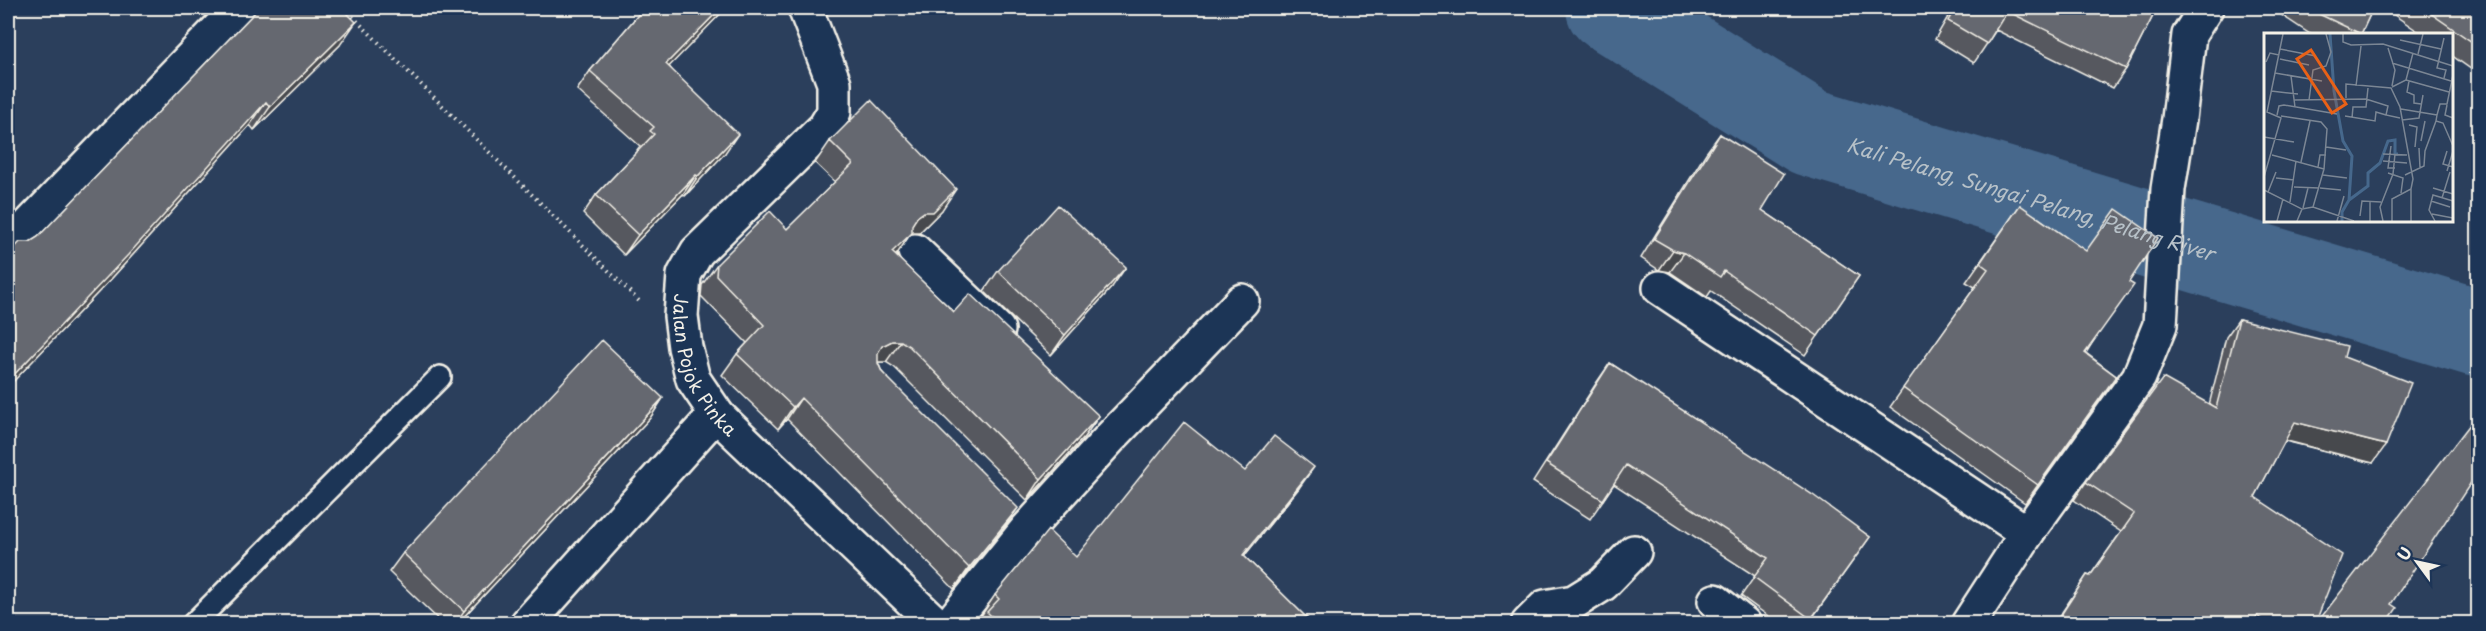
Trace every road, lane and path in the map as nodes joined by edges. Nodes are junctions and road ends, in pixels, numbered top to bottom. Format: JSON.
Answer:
{"nodes":[{"id":1,"x":240,"y":8,"type":"edge"},
{"id":2,"x":344,"y":8,"type":"edge"},
{"id":3,"x":805,"y":8,"type":"edge"},
{"id":4,"x":2206,"y":8,"type":"edge"},
{"id":5,"x":8,"y":247,"type":"edge"},
{"id":6,"x":915,"y":251,"type":"edge"},
{"id":7,"x":1660,"y":288,"type":"dead end"},
{"id":8,"x":1242,"y":301,"type":"dead end"},
{"id":9,"x":685,"y":347,"type":"junction"},
{"id":10,"x":1017,"y":348,"type":"edge"},
{"id":11,"x":440,"y":377,"type":"dead end"},
{"id":12,"x":718,"y":416,"type":"junction"},
{"id":13,"x":1004,"y":503,"type":"edge"},
{"id":14,"x":1028,"y":528,"type":"junction"},
{"id":15,"x":2027,"y":532,"type":"junction"},
{"id":16,"x":1634,"y":552,"type":"dead end"},
{"id":17,"x":1715,"y":601,"type":"dead end"},
{"id":18,"x":193,"y":624,"type":"edge"},
{"id":19,"x":527,"y":624,"type":"edge"},
{"id":20,"x":936,"y":624,"type":"edge"},
{"id":21,"x":950,"y":624,"type":"edge"},
{"id":22,"x":1528,"y":624,"type":"edge"},
{"id":23,"x":1744,"y":624,"type":"edge"},
{"id":24,"x":1968,"y":624,"type":"edge"}],
"edges":[{"from":1,"to":5,"type":"street"},
{"from":2,"to":9,"type":"path"},
{"from":3,"to":9,"type":"street","name":"Jalan Pojok Pinka"},
{"from":4,"to":15,"type":"street"},
{"from":6,"to":10,"type":"street"},
{"from":7,"to":15,"type":"street"},
{"from":8,"to":14,"type":"street"},
{"from":9,"to":12,"type":"street","name":"Jalan Pojok Pinka"},
{"from":11,"to":18,"type":"lane"},
{"from":12,"to":19,"type":"street"},
{"from":12,"to":20,"type":"street","name":"Jalan Pojok Pinka"},
{"from":13,"to":14,"type":"street"},
{"from":14,"to":21,"type":"street"},
{"from":15,"to":24,"type":"street"},
{"from":16,"to":22,"type":"street"},
{"from":17,"to":23,"type":"street"}]}
